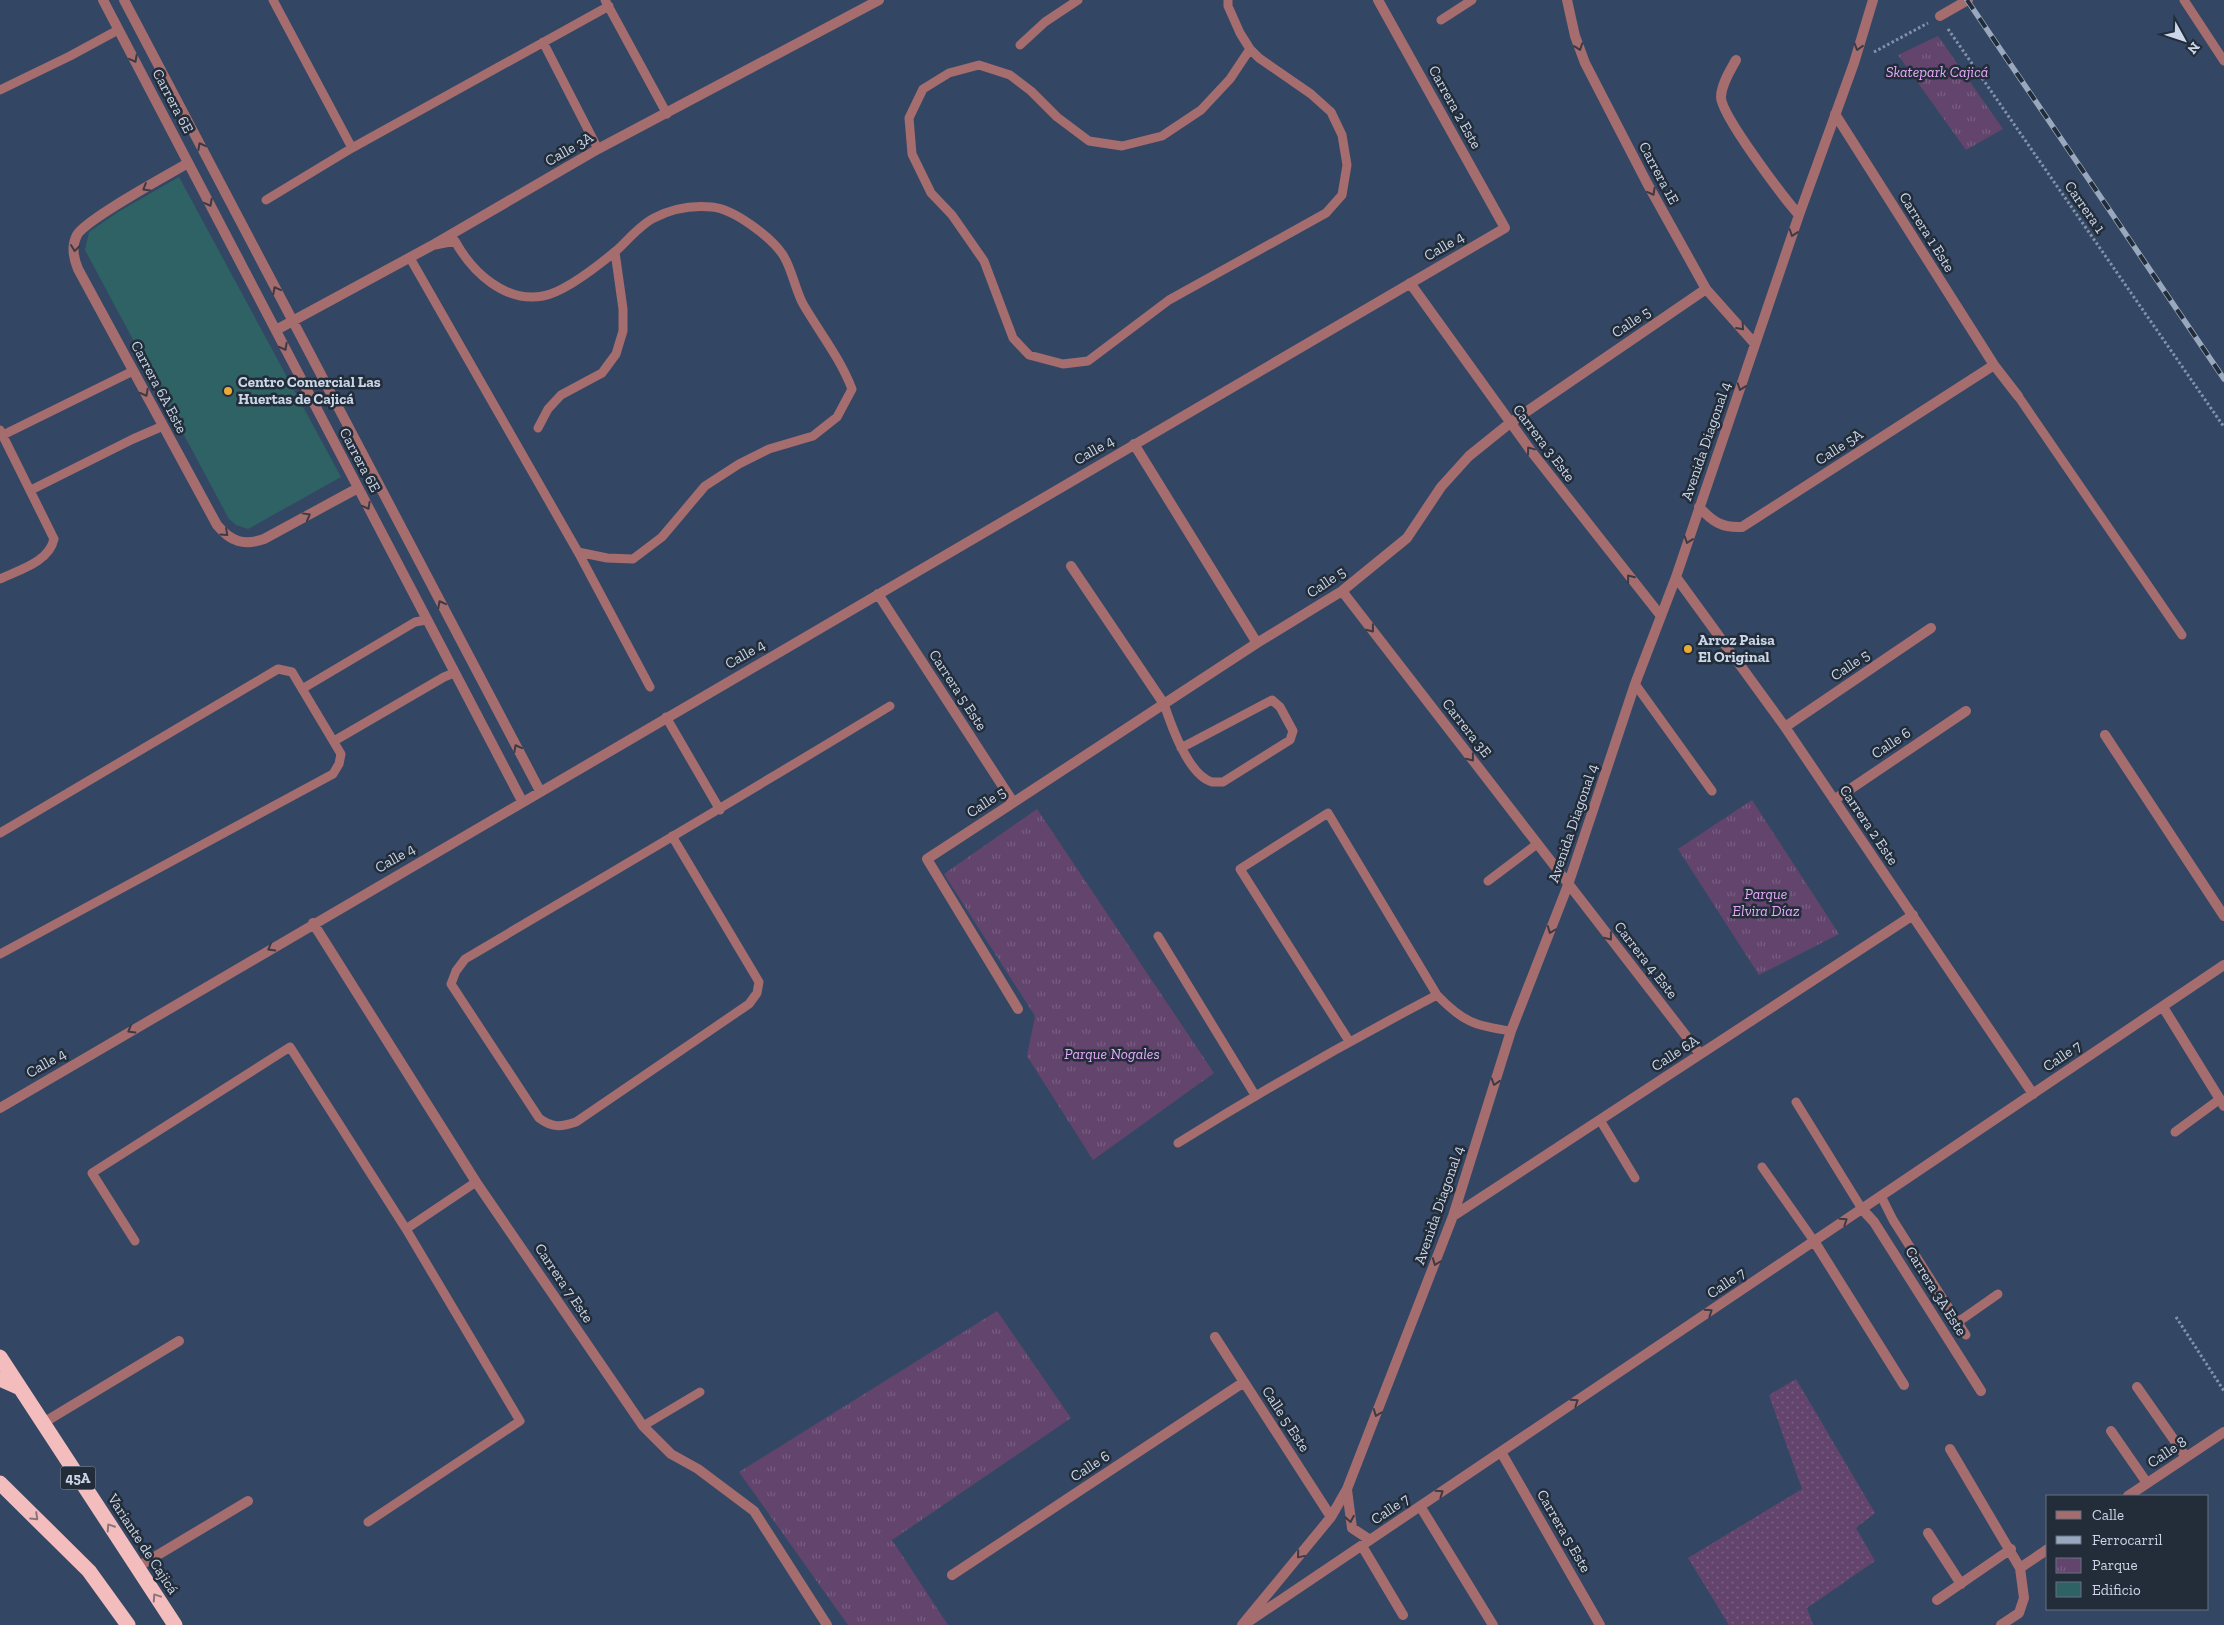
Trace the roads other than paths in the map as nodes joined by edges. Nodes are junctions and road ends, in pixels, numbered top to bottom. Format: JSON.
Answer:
{"nodes":[{"id":1,"x":103,"y":0,"type":"edge"},
{"id":2,"x":124,"y":0,"type":"edge"},
{"id":3,"x":273,"y":0,"type":"edge"},
{"id":4,"x":880,"y":0,"type":"edge"},
{"id":5,"x":1078,"y":0,"type":"edge"},
{"id":6,"x":1228,"y":0,"type":"edge"},
{"id":7,"x":1378,"y":0,"type":"edge"},
{"id":8,"x":1472,"y":0,"type":"edge"},
{"id":9,"x":1567,"y":0,"type":"edge"},
{"id":10,"x":1873,"y":0,"type":"edge"},
{"id":11,"x":1968,"y":0,"type":"edge"},
{"id":12,"x":2184,"y":0,"type":"edge"},
{"id":13,"x":607,"y":3,"type":"edge"},
{"id":14,"x":1940,"y":16,"type":"road end"},
{"id":15,"x":1441,"y":20,"type":"dead end"},
{"id":16,"x":118,"y":30,"type":"junction"},
{"id":17,"x":543,"y":42,"type":"junction"},
{"id":18,"x":1020,"y":45,"type":"dead end"},
{"id":19,"x":1250,"y":49,"type":"junction"},
{"id":20,"x":1736,"y":60,"type":"dead end"},
{"id":21,"x":2224,"y":61,"type":"edge"},
{"id":22,"x":0,"y":90,"type":"edge"},
{"id":23,"x":667,"y":114,"type":"junction"},
{"id":24,"x":1835,"y":114,"type":"junction"},
{"id":25,"x":352,"y":148,"type":"junction"},
{"id":26,"x":598,"y":149,"type":"junction"},
{"id":27,"x":188,"y":163,"type":"junction"},
{"id":28,"x":266,"y":200,"type":"dead end"},
{"id":29,"x":1799,"y":215,"type":"junction"},
{"id":30,"x":1505,"y":228,"type":"joint"},
{"id":31,"x":431,"y":246,"type":"junction"},
{"id":32,"x":615,"y":252,"type":"junction"},
{"id":33,"x":410,"y":258,"type":"junction"},
{"id":34,"x":1410,"y":283,"type":"junction"},
{"id":35,"x":1706,"y":289,"type":"junction"},
{"id":36,"x":293,"y":321,"type":"junction"},
{"id":37,"x":276,"y":330,"type":"junction"},
{"id":38,"x":1756,"y":344,"type":"junction"},
{"id":39,"x":1994,"y":365,"type":"junction"},
{"id":40,"x":133,"y":371,"type":"junction"},
{"id":41,"x":2018,"y":396,"type":"joint"},
{"id":42,"x":1510,"y":423,"type":"junction"},
{"id":43,"x":163,"y":426,"type":"junction"},
{"id":44,"x":538,"y":428,"type":"dead end"},
{"id":45,"x":1,"y":432,"type":"edge"},
{"id":46,"x":1134,"y":444,"type":"junction"},
{"id":47,"x":358,"y":488,"type":"junction"},
{"id":48,"x":31,"y":490,"type":"junction"},
{"id":49,"x":1700,"y":507,"type":"junction"},
{"id":50,"x":578,"y":552,"type":"junction"},
{"id":51,"x":1071,"y":566,"type":"dead end"},
{"id":52,"x":1676,"y":576,"type":"junction"},
{"id":53,"x":0,"y":580,"type":"edge"},
{"id":54,"x":1342,"y":590,"type":"junction"},
{"id":55,"x":878,"y":594,"type":"junction"},
{"id":56,"x":1661,"y":616,"type":"junction"},
{"id":57,"x":426,"y":620,"type":"junction"},
{"id":58,"x":1930,"y":628,"type":"dead end"},
{"id":59,"x":2182,"y":635,"type":"dead end"},
{"id":60,"x":1257,"y":643,"type":"junction"},
{"id":61,"x":454,"y":673,"type":"junction"},
{"id":62,"x":1635,"y":684,"type":"junction"},
{"id":63,"x":650,"y":687,"type":"dead end"},
{"id":64,"x":302,"y":689,"type":"junction"},
{"id":65,"x":1164,"y":704,"type":"junction"},
{"id":66,"x":890,"y":706,"type":"dead end"},
{"id":67,"x":1966,"y":711,"type":"dead end"},
{"id":68,"x":666,"y":718,"type":"junction"},
{"id":69,"x":1785,"y":727,"type":"junction"},
{"id":70,"x":2105,"y":735,"type":"dead end"},
{"id":71,"x":334,"y":741,"type":"junction"},
{"id":72,"x":1181,"y":748,"type":"junction"},
{"id":73,"x":540,"y":791,"type":"junction"},
{"id":74,"x":1712,"y":791,"type":"dead end"},
{"id":75,"x":1834,"y":800,"type":"junction"},
{"id":76,"x":522,"y":802,"type":"junction"},
{"id":77,"x":1013,"y":802,"type":"junction"},
{"id":78,"x":720,"y":810,"type":"junction"},
{"id":79,"x":0,"y":832,"type":"edge"},
{"id":80,"x":672,"y":836,"type":"junction"},
{"id":81,"x":1537,"y":844,"type":"junction"},
{"id":82,"x":1488,"y":881,"type":"dead end"},
{"id":83,"x":1568,"y":885,"type":"junction"},
{"id":84,"x":1912,"y":915,"type":"junction"},
{"id":85,"x":2224,"y":916,"type":"edge"},
{"id":86,"x":313,"y":923,"type":"junction"},
{"id":87,"x":1158,"y":936,"type":"dead end"},
{"id":88,"x":0,"y":954,"type":"edge"},
{"id":89,"x":2224,"y":965,"type":"edge"},
{"id":90,"x":1437,"y":995,"type":"junction"},
{"id":91,"x":2163,"y":1007,"type":"junction"},
{"id":92,"x":1018,"y":1008,"type":"dead end"},
{"id":93,"x":1511,"y":1031,"type":"junction"},
{"id":94,"x":1350,"y":1041,"type":"junction"},
{"id":95,"x":1700,"y":1054,"type":"junction"},
{"id":96,"x":2033,"y":1094,"type":"junction"},
{"id":97,"x":1255,"y":1095,"type":"junction"},
{"id":98,"x":1796,"y":1102,"type":"dead end"},
{"id":99,"x":2222,"y":1103,"type":"edge"},
{"id":100,"x":0,"y":1108,"type":"edge"},
{"id":101,"x":1600,"y":1120,"type":"junction"},
{"id":102,"x":2175,"y":1132,"type":"dead end"},
{"id":103,"x":1178,"y":1143,"type":"dead end"},
{"id":104,"x":1762,"y":1167,"type":"dead end"},
{"id":105,"x":1635,"y":1178,"type":"dead end"},
{"id":106,"x":476,"y":1182,"type":"junction"},
{"id":107,"x":1881,"y":1196,"type":"junction"},
{"id":108,"x":1862,"y":1209,"type":"junction"},
{"id":109,"x":1453,"y":1216,"type":"junction"},
{"id":110,"x":406,"y":1229,"type":"junction"},
{"id":111,"x":135,"y":1241,"type":"dead end"},
{"id":112,"x":1814,"y":1242,"type":"junction"},
{"id":113,"x":1998,"y":1294,"type":"dead end"},
{"id":114,"x":1958,"y":1322,"type":"junction"},
{"id":115,"x":1966,"y":1335,"type":"dead end"},
{"id":116,"x":1215,"y":1337,"type":"dead end"},
{"id":117,"x":179,"y":1341,"type":"dead end"},
{"id":118,"x":0,"y":1357,"type":"edge"},
{"id":119,"x":0,"y":1378,"type":"edge"},
{"id":120,"x":1244,"y":1382,"type":"junction"},
{"id":121,"x":1904,"y":1385,"type":"dead end"},
{"id":122,"x":2137,"y":1387,"type":"dead end"},
{"id":123,"x":20,"y":1388,"type":"junction"},
{"id":124,"x":1981,"y":1391,"type":"dead end"},
{"id":125,"x":700,"y":1392,"type":"dead end"},
{"id":126,"x":43,"y":1423,"type":"junction"},
{"id":127,"x":643,"y":1426,"type":"junction"},
{"id":128,"x":2111,"y":1432,"type":"dead end"},
{"id":129,"x":2224,"y":1432,"type":"edge"},
{"id":130,"x":1950,"y":1449,"type":"dead end"},
{"id":131,"x":1501,"y":1452,"type":"junction"},
{"id":132,"x":2186,"y":1457,"type":"junction"},
{"id":133,"x":0,"y":1483,"type":"edge"},
{"id":134,"x":2147,"y":1483,"type":"junction"},
{"id":135,"x":1347,"y":1488,"type":"junction"},
{"id":136,"x":2129,"y":1495,"type":"edge"},
{"id":137,"x":248,"y":1502,"type":"dead end"},
{"id":138,"x":1420,"y":1506,"type":"junction"},
{"id":139,"x":1331,"y":1517,"type":"junction"},
{"id":140,"x":368,"y":1522,"type":"dead end"},
{"id":141,"x":1928,"y":1533,"type":"dead end"},
{"id":142,"x":1366,"y":1543,"type":"junction"},
{"id":143,"x":2010,"y":1549,"type":"junction"},
{"id":144,"x":2046,"y":1550,"type":"edge"},
{"id":145,"x":136,"y":1568,"type":"junction"},
{"id":146,"x":2020,"y":1568,"type":"junction"},
{"id":147,"x":952,"y":1575,"type":"dead end"},
{"id":148,"x":1961,"y":1584,"type":"junction"},
{"id":149,"x":1937,"y":1600,"type":"dead end"},
{"id":150,"x":1403,"y":1615,"type":"dead end"},
{"id":151,"x":128,"y":1625,"type":"edge"},
{"id":152,"x":175,"y":1625,"type":"edge"},
{"id":153,"x":827,"y":1625,"type":"edge"},
{"id":154,"x":1243,"y":1625,"type":"edge"},
{"id":155,"x":1493,"y":1625,"type":"edge"},
{"id":156,"x":1600,"y":1625,"type":"edge"},
{"id":157,"x":2001,"y":1625,"type":"edge"}],
"edges":[{"from":1,"to":16,"type":"street","name":"Carrera 6E"},
{"from":36,"to":2,"type":"street","name":"Carrera 6E","one_way":true},
{"from":3,"to":25,"type":"lane"},
{"from":4,"to":23,"type":"street","name":"Calle 3A"},
{"from":5,"to":18,"type":"lane"},
{"from":6,"to":19,"type":"lane"},
{"from":7,"to":30,"type":"street","name":"Carrera 2 Este"},
{"from":8,"to":15,"type":"lane"},
{"from":9,"to":35,"type":"street","name":"Carrera 1E","one_way":true},
{"from":10,"to":24,"type":"street","name":"Avenida Diagonal 4","one_way":true},
{"from":11,"to":14,"type":"street"},
{"from":12,"to":21,"type":"lane"},
{"from":13,"to":17,"type":"lane"},
{"from":13,"to":23,"type":"lane"},
{"from":16,"to":22,"type":"lane"},
{"from":16,"to":27,"type":"street","name":"Carrera 6E","one_way":true},
{"from":17,"to":25,"type":"lane"},
{"from":17,"to":26,"type":"lane"},
{"from":19,"to":19,"type":"lane"},
{"from":20,"to":29,"type":"street"},
{"from":23,"to":26,"type":"street","name":"Calle 3A"},
{"from":24,"to":29,"type":"street","name":"Avenida Diagonal 4"},
{"from":24,"to":39,"type":"street","name":"Carrera 1 Este"},
{"from":25,"to":28,"type":"lane"},
{"from":26,"to":31,"type":"street","name":"Calle 3A"},
{"from":27,"to":37,"type":"street","name":"Carrera 6E","one_way":true},
{"from":27,"to":40,"type":"street","name":"Carrera 6A Este","one_way":true},
{"from":29,"to":38,"type":"street","name":"Avenida Diagonal 4","one_way":true},
{"from":30,"to":34,"type":"street","name":"Calle 4"},
{"from":31,"to":32,"type":"lane"},
{"from":31,"to":33,"type":"street","name":"Calle 3A"},
{"from":32,"to":44,"type":"lane"},
{"from":32,"to":50,"type":"lane"},
{"from":33,"to":36,"type":"street","name":"Calle 3A"},
{"from":33,"to":50,"type":"lane"},
{"from":34,"to":42,"type":"street","name":"Carrera 3 Este"},
{"from":34,"to":46,"type":"street","name":"Calle 4"},
{"from":35,"to":38,"type":"street","name":"Carrera 1E","one_way":true},
{"from":35,"to":42,"type":"street","name":"Calle 5"},
{"from":36,"to":37,"type":"street","name":"Calle 3A"},
{"from":73,"to":36,"type":"street","name":"Carrera 6E","one_way":true},
{"from":37,"to":47,"type":"street","name":"Carrera 6E","one_way":true},
{"from":38,"to":49,"type":"street","name":"Avenida Diagonal 4","one_way":true},
{"from":39,"to":41,"type":"street","name":"Carrera 1 Este"},
{"from":39,"to":49,"type":"street","name":"Calle 5A"},
{"from":40,"to":43,"type":"street","name":"Carrera 6A Este","one_way":true},
{"from":40,"to":45,"type":"lane"},
{"from":41,"to":59,"type":"lane"},
{"from":42,"to":54,"type":"street","name":"Calle 5"},
{"from":56,"to":42,"type":"street","name":"Carrera 3 Este","one_way":true},
{"from":43,"to":47,"type":"street","name":"Carrera 6A Este","one_way":true},
{"from":43,"to":48,"type":"lane"},
{"from":45,"to":48,"type":"lane"},
{"from":46,"to":55,"type":"street","name":"Calle 4"},
{"from":46,"to":60,"type":"street"},
{"from":47,"to":57,"type":"street","name":"Carrera 6E","one_way":true},
{"from":48,"to":53,"type":"lane"},
{"from":49,"to":52,"type":"street","name":"Avenida Diagonal 4","one_way":true},
{"from":50,"to":63,"type":"lane"},
{"from":51,"to":65,"type":"street"},
{"from":52,"to":56,"type":"street","name":"Avenida Diagonal 4"},
{"from":52,"to":69,"type":"street","name":"Carrera 2 Este"},
{"from":54,"to":60,"type":"street","name":"Calle 5"},
{"from":54,"to":81,"type":"street","name":"Carrera 3E","one_way":true},
{"from":55,"to":68,"type":"street","name":"Calle 4"},
{"from":55,"to":77,"type":"street","name":"Carrera 5 Este"},
{"from":56,"to":62,"type":"street","name":"Avenida Diagonal 4"},
{"from":57,"to":61,"type":"street","name":"Carrera 6E"},
{"from":57,"to":64,"type":"lane"},
{"from":58,"to":69,"type":"street","name":"Calle 5"},
{"from":60,"to":65,"type":"street","name":"Calle 5"},
{"from":61,"to":71,"type":"lane"},
{"from":61,"to":76,"type":"street","name":"Carrera 6E"},
{"from":62,"to":74,"type":"lane"},
{"from":62,"to":83,"type":"street","name":"Avenida Diagonal 4"},
{"from":64,"to":71,"type":"lane"},
{"from":64,"to":79,"type":"lane"},
{"from":65,"to":72,"type":"lane"},
{"from":65,"to":77,"type":"street","name":"Calle 5"},
{"from":66,"to":78,"type":"lane"},
{"from":67,"to":75,"type":"street","name":"Calle 6"},
{"from":68,"to":73,"type":"street","name":"Calle 4"},
{"from":68,"to":78,"type":"lane"},
{"from":69,"to":75,"type":"street","name":"Carrera 2 Este"},
{"from":70,"to":85,"type":"street"},
{"from":71,"to":88,"type":"lane"},
{"from":72,"to":72,"type":"lane"},
{"from":73,"to":76,"type":"street","name":"Calle 4"},
{"from":75,"to":84,"type":"street","name":"Carrera 2 Este"},
{"from":76,"to":86,"type":"street","name":"Calle 4"},
{"from":77,"to":92,"type":"street","name":"Calle 5"},
{"from":78,"to":80,"type":"lane"},
{"from":80,"to":80,"type":"lane"},
{"from":81,"to":82,"type":"lane"},
{"from":81,"to":83,"type":"street","name":"Carrera 3E"},
{"from":83,"to":93,"type":"street","name":"Avenida Diagonal 4","one_way":true},
{"from":83,"to":95,"type":"street","name":"Carrera 4 Este","one_way":true},
{"from":84,"to":95,"type":"street","name":"Calle 6A"},
{"from":84,"to":96,"type":"street","name":"Carrera 2 Este"},
{"from":86,"to":100,"type":"street","name":"Calle 4","one_way":true},
{"from":86,"to":106,"type":"street","name":"Carrera 7 Este"},
{"from":87,"to":97,"type":"lane"},
{"from":89,"to":91,"type":"street","name":"Calle 7"},
{"from":90,"to":93,"type":"lane"},
{"from":90,"to":94,"type":"lane"},
{"from":90,"to":94,"type":"lane"},
{"from":91,"to":96,"type":"street","name":"Calle 7"},
{"from":91,"to":99,"type":"street"},
{"from":93,"to":109,"type":"street","name":"Avenida Diagonal 4","one_way":true},
{"from":94,"to":97,"type":"lane"},
{"from":95,"to":101,"type":"street","name":"Calle 6A"},
{"from":96,"to":107,"type":"street","name":"Calle 7"},
{"from":97,"to":103,"type":"lane"},
{"from":98,"to":108,"type":"lane"},
{"from":99,"to":102,"type":"lane"},
{"from":101,"to":105,"type":"lane"},
{"from":101,"to":109,"type":"street","name":"Calle 6A"},
{"from":104,"to":112,"type":"lane"},
{"from":106,"to":110,"type":"lane"},
{"from":106,"to":127,"type":"street","name":"Carrera 7 Este"},
{"from":107,"to":108,"type":"street","name":"Calle 7"},
{"from":107,"to":114,"type":"lane"},
{"from":112,"to":108,"type":"street","name":"Calle 7","one_way":true},
{"from":108,"to":124,"type":"street","name":"Carrera 3A Este"},
{"from":109,"to":135,"type":"street","name":"Avenida Diagonal 4","one_way":true},
{"from":110,"to":111,"type":"lane"},
{"from":110,"to":140,"type":"lane"},
{"from":112,"to":121,"type":"street"},
{"from":131,"to":112,"type":"street","name":"Calle 7","one_way":true},
{"from":113,"to":114,"type":"lane"},
{"from":114,"to":115,"type":"lane"},
{"from":116,"to":120,"type":"street","name":"Calle 5 Este"},
{"from":117,"to":126,"type":"street"},
{"from":118,"to":123,"type":"highway","name":"Variante de Cajicá","number":"45A"},
{"from":119,"to":123,"type":"highway"},
{"from":120,"to":139,"type":"street","name":"Calle 5 Este"},
{"from":120,"to":147,"type":"street","name":"Calle 6"},
{"from":122,"to":132,"type":"street"},
{"from":123,"to":126,"type":"highway","name":"Variante de Cajicá","number":"45A"},
{"from":125,"to":127,"type":"lane"},
{"from":145,"to":126,"type":"highway","name":"Variante de Cajicá","number":"45A","one_way":true},
{"from":127,"to":153,"type":"street","name":"Carrera 7 Este"},
{"from":128,"to":134,"type":"street"},
{"from":129,"to":132,"type":"street","name":"Calle 8"},
{"from":130,"to":143,"type":"street"},
{"from":138,"to":131,"type":"street","name":"Calle 7","one_way":true},
{"from":131,"to":156,"type":"street","name":"Carrera 5 Este"},
{"from":132,"to":134,"type":"street","name":"Calle 8"},
{"from":133,"to":151,"type":"highway","one_way":true},
{"from":134,"to":136,"type":"street","name":"Calle 8"},
{"from":135,"to":139,"type":"street","name":"Avenida Diagonal 4"},
{"from":135,"to":142,"type":"street","one_way":true},
{"from":137,"to":145,"type":"street"},
{"from":138,"to":142,"type":"street","name":"Calle 7"},
{"from":138,"to":155,"type":"street"},
{"from":139,"to":154,"type":"street","name":"Avenida Diagonal 4","one_way":true},
{"from":141,"to":148,"type":"street"},
{"from":142,"to":150,"type":"street"},
{"from":142,"to":154,"type":"street","name":"Calle 7"},
{"from":143,"to":146,"type":"street"},
{"from":143,"to":148,"type":"street"},
{"from":144,"to":146,"type":"street"},
{"from":152,"to":145,"type":"highway","name":"Variante de Cajicá","number":"45A","one_way":true},
{"from":146,"to":157,"type":"street"},
{"from":148,"to":149,"type":"street"}]}
